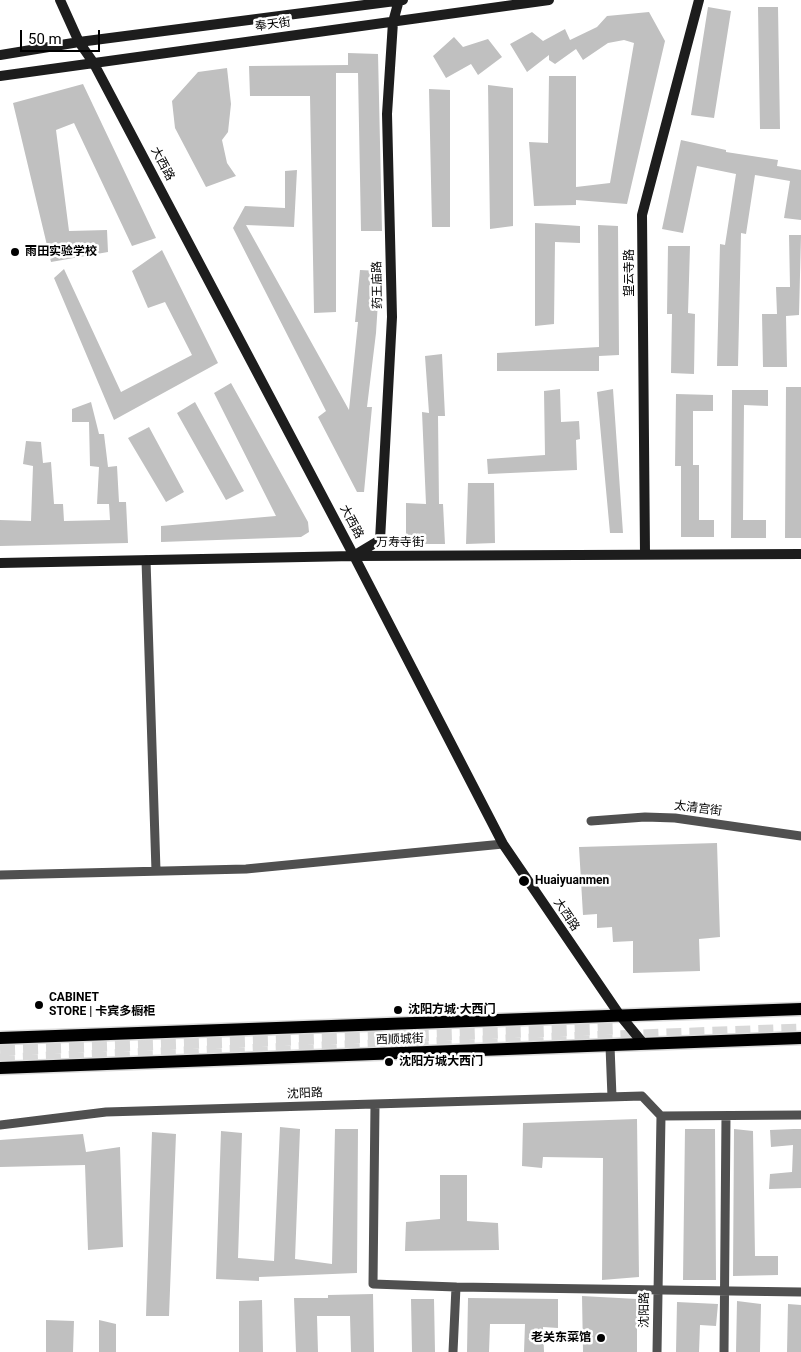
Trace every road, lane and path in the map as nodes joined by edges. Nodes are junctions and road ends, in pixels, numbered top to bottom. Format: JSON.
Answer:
{"nodes":[{"id":1,"x":60,"y":0,"type":"edge"},
{"id":2,"x":400,"y":0,"type":"edge"},
{"id":3,"x":549,"y":0,"type":"edge"},
{"id":4,"x":699,"y":0,"type":"edge"},
{"id":5,"x":393,"y":22,"type":"junction"},
{"id":6,"x":79,"y":42,"type":"junction"},
{"id":7,"x":0,"y":55,"type":"edge"},
{"id":8,"x":94,"y":62,"type":"junction"},
{"id":9,"x":0,"y":76,"type":"edge"},
{"id":10,"x":645,"y":554,"type":"junction"},
{"id":11,"x":801,"y":554,"type":"edge"},
{"id":12,"x":354,"y":556,"type":"junction"},
{"id":13,"x":146,"y":560,"type":"junction"},
{"id":14,"x":0,"y":563,"type":"edge"},
{"id":15,"x":591,"y":821,"type":"dead end"},
{"id":16,"x":801,"y":836,"type":"edge"},
{"id":17,"x":503,"y":844,"type":"junction"},
{"id":18,"x":156,"y":871,"type":"junction"},
{"id":19,"x":0,"y":875,"type":"edge"},
{"id":20,"x":801,"y":1009,"type":"edge"},
{"id":21,"x":619,"y":1014,"type":"junction"},
{"id":22,"x":0,"y":1038,"type":"edge"},
{"id":23,"x":801,"y":1038,"type":"edge"},
{"id":24,"x":642,"y":1042,"type":"junction"},
{"id":25,"x":610,"y":1046,"type":"junction"},
{"id":26,"x":0,"y":1068,"type":"edge"},
{"id":27,"x":612,"y":1097,"type":"junction"},
{"id":28,"x":376,"y":1104,"type":"junction"},
{"id":29,"x":801,"y":1115,"type":"edge"},
{"id":30,"x":661,"y":1116,"type":"junction"},
{"id":31,"x":726,"y":1116,"type":"junction"},
{"id":32,"x":0,"y":1125,"type":"edge"},
{"id":33,"x":456,"y":1287,"type":"junction"},
{"id":34,"x":658,"y":1291,"type":"junction"},
{"id":35,"x":725,"y":1291,"type":"junction"},
{"id":36,"x":801,"y":1292,"type":"edge"},
{"id":37,"x":453,"y":1352,"type":"edge"},
{"id":38,"x":657,"y":1352,"type":"edge"},
{"id":39,"x":724,"y":1352,"type":"edge"}],
"edges":[{"from":1,"to":6,"type":"main road","name":"大西路"},
{"from":2,"to":5,"type":"main road","name":"药王庙路"},
{"from":2,"to":6,"type":"main road","name":"奉天街"},
{"from":3,"to":5,"type":"main road","name":"奉天街"},
{"from":4,"to":10,"type":"main road","name":"望云寺路"},
{"from":5,"to":8,"type":"main road","name":"奉天街"},
{"from":5,"to":12,"type":"main road","name":"药王庙路"},
{"from":6,"to":7,"type":"main road","name":"奉天街"},
{"from":6,"to":8,"type":"main road","name":"大西路"},
{"from":8,"to":9,"type":"main road","name":"奉天街"},
{"from":8,"to":12,"type":"main road","name":"大西路"},
{"from":10,"to":11,"type":"main road","name":"万寿寺街"},
{"from":10,"to":12,"type":"main road","name":"万寿寺街"},
{"from":12,"to":13,"type":"main road","name":"万寿寺街"},
{"from":12,"to":17,"type":"main road","name":"大西路"},
{"from":13,"to":14,"type":"main road","name":"万寿寺街"},
{"from":13,"to":18,"type":"street"},
{"from":15,"to":16,"type":"street","name":"太清宫街"},
{"from":17,"to":18,"type":"street"},
{"from":17,"to":21,"type":"main road","name":"大西路"},
{"from":18,"to":19,"type":"street"},
{"from":20,"to":21,"type":"main road","name":"西顺城街"},
{"from":21,"to":22,"type":"main road","name":"西顺城街"},
{"from":21,"to":24,"type":"main road","name":"大西路"},
{"from":23,"to":24,"type":"main road","name":"西顺城街"},
{"from":24,"to":25,"type":"main road","name":"西顺城街"},
{"from":25,"to":26,"type":"main road","name":"西顺城街"},
{"from":25,"to":27,"type":"street"},
{"from":27,"to":28,"type":"street","name":"沈阳路"},
{"from":27,"to":30,"type":"street","name":"沈阳路"},
{"from":28,"to":32,"type":"street","name":"沈阳路"},
{"from":28,"to":33,"type":"street"},
{"from":29,"to":31,"type":"street"},
{"from":30,"to":31,"type":"street"},
{"from":30,"to":34,"type":"street","name":"沈阳路"},
{"from":31,"to":35,"type":"street"},
{"from":33,"to":34,"type":"street"},
{"from":33,"to":37,"type":"street"},
{"from":34,"to":35,"type":"street"},
{"from":34,"to":38,"type":"street","name":"沈阳路"},
{"from":35,"to":36,"type":"street"},
{"from":35,"to":39,"type":"street"}]}
